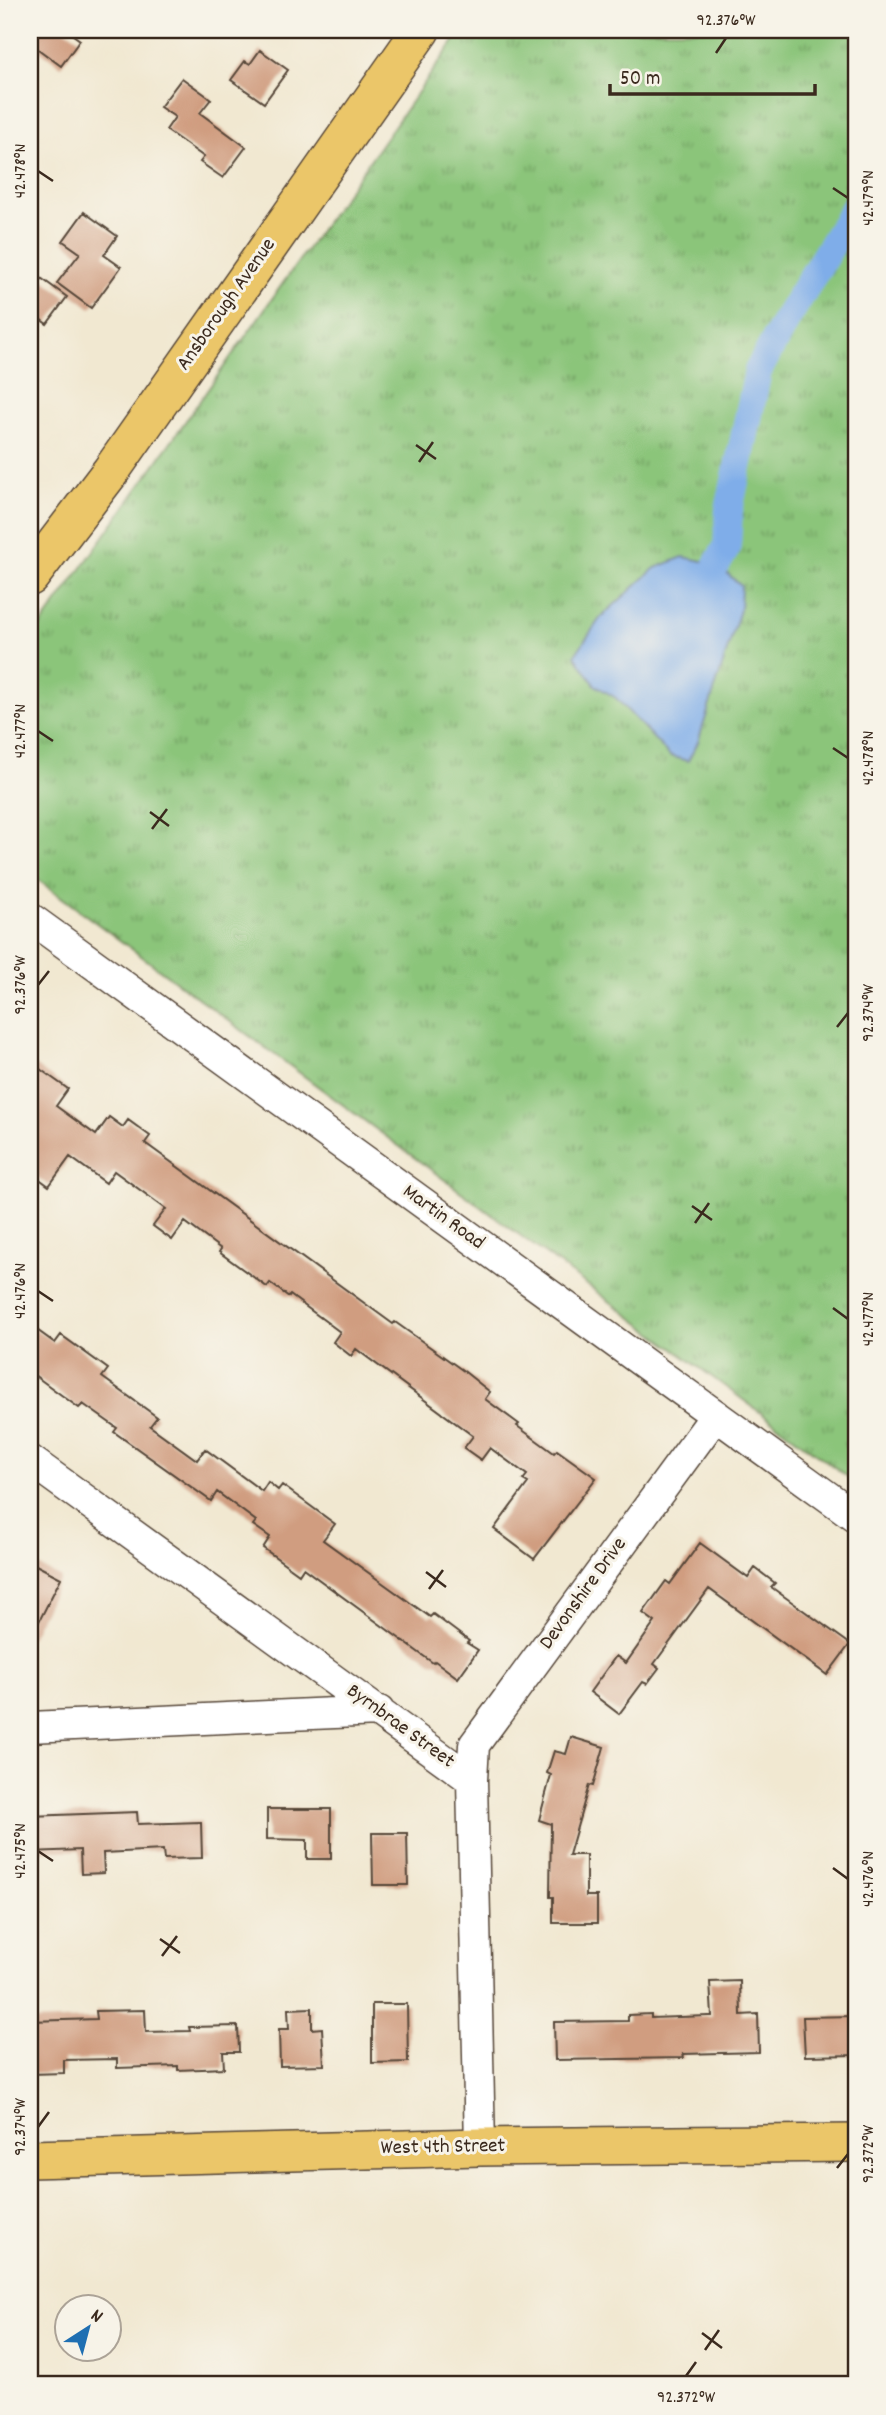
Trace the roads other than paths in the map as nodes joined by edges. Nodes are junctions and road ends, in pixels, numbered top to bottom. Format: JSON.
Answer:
{"nodes":[{"id":1,"x":421,"y":30,"type":"edge"},
{"id":2,"x":30,"y":577,"type":"edge"},
{"id":3,"x":30,"y":918,"type":"edge"},
{"id":4,"x":716,"y":1415,"type":"junction"},
{"id":5,"x":30,"y":1460,"type":"edge"},
{"id":6,"x":856,"y":1517,"type":"edge"},
{"id":7,"x":379,"y":1711,"type":"junction"},
{"id":8,"x":30,"y":1727,"type":"edge"},
{"id":9,"x":472,"y":1780,"type":"junction"},
{"id":10,"x":856,"y":2143,"type":"edge"},
{"id":11,"x":480,"y":2147,"type":"junction"},
{"id":12,"x":30,"y":2159,"type":"edge"}],
"edges":[{"from":1,"to":2,"type":"main road","name":"Ansborough Avenue"},
{"from":3,"to":4,"type":"street","name":"Martin Road"},
{"from":4,"to":6,"type":"street","name":"Martin Road"},
{"from":4,"to":9,"type":"street","name":"Devonshire Drive"},
{"from":5,"to":7,"type":"street","name":"Byrnbrae Street"},
{"from":7,"to":8,"type":"street"},
{"from":7,"to":9,"type":"street","name":"Byrnbrae Street"},
{"from":9,"to":11,"type":"street","name":"Byrnbrae Street"},
{"from":10,"to":11,"type":"main road","name":"West 4th Street"},
{"from":11,"to":12,"type":"main road","name":"West 4th Street"}]}
